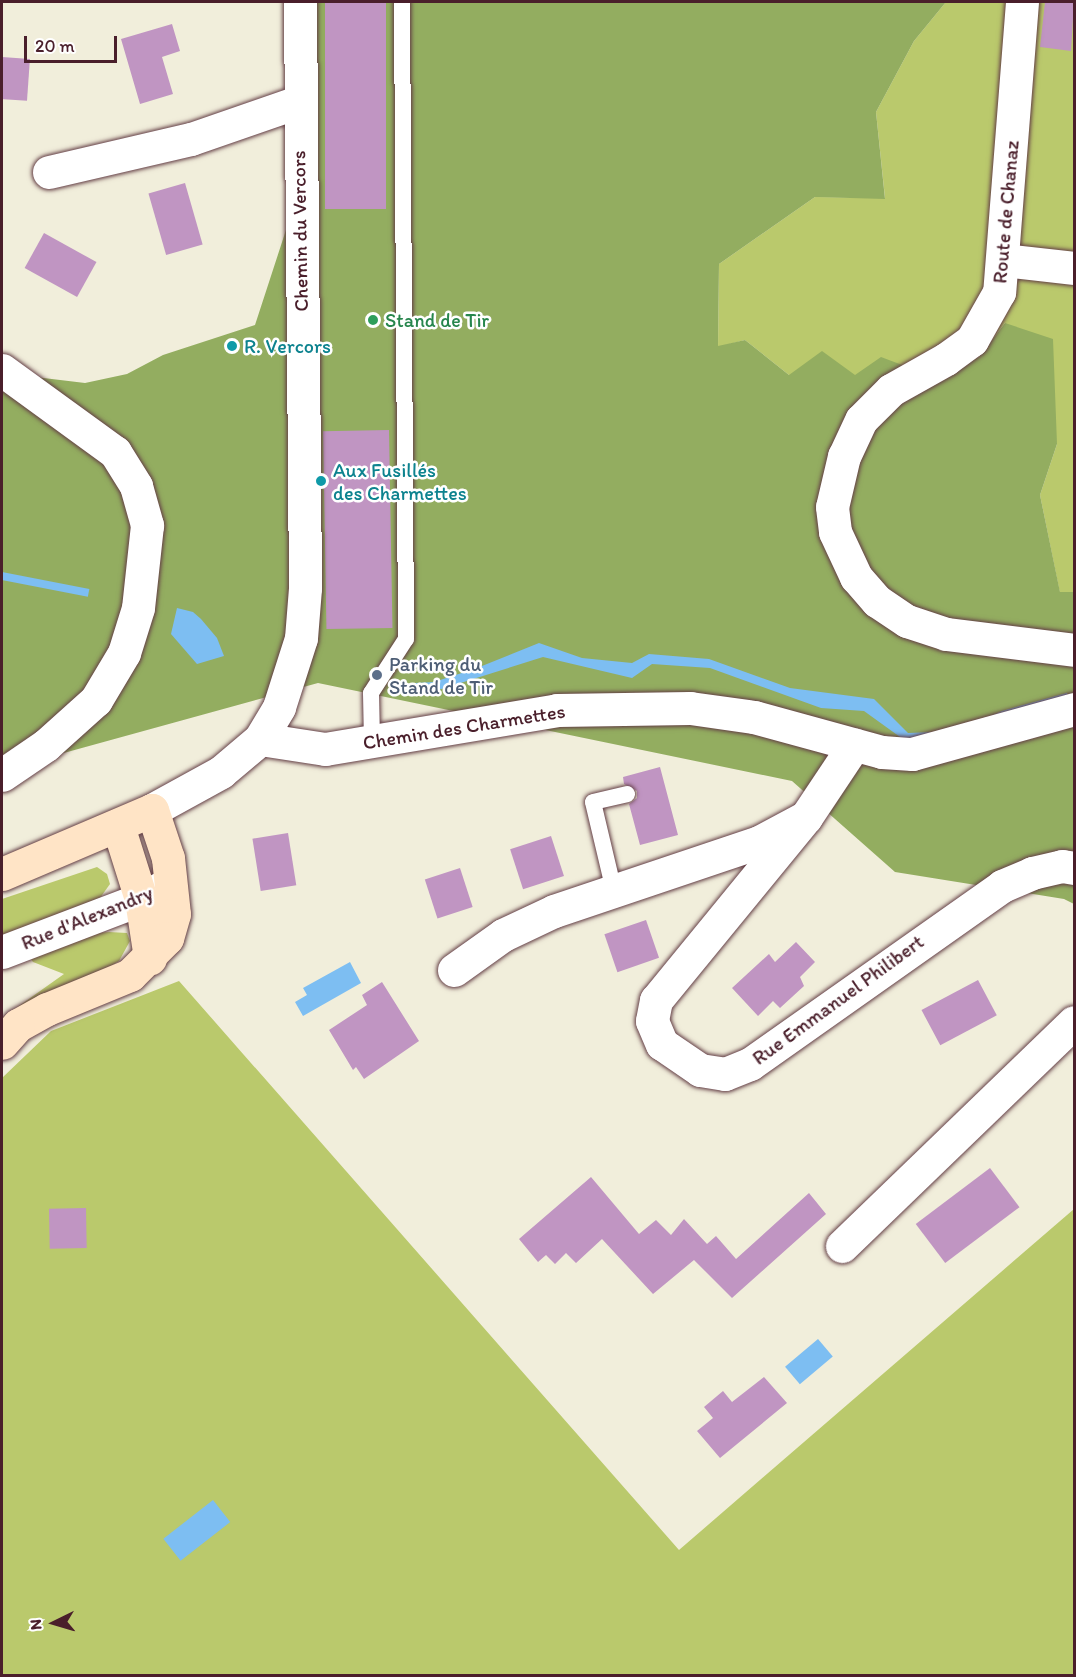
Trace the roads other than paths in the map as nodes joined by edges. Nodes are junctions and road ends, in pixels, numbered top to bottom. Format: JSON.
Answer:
{"nodes":[{"id":1,"x":300,"y":2,"type":"edge"},
{"id":2,"x":402,"y":2,"type":"edge"},
{"id":3,"x":1022,"y":2,"type":"edge"},
{"id":4,"x":298,"y":102,"type":"junction"},
{"id":5,"x":49,"y":172,"type":"dead end"},
{"id":6,"x":1003,"y":260,"type":"junction"},
{"id":7,"x":1074,"y":268,"type":"edge"},
{"id":8,"x":2,"y":370,"type":"edge"},
{"id":9,"x":1074,"y":650,"type":"edge"},
{"id":10,"x":1074,"y":709,"type":"edge"},
{"id":11,"x":260,"y":739,"type":"junction"},
{"id":12,"x":372,"y":741,"type":"junction"},
{"id":13,"x":854,"y":745,"type":"junction"},
{"id":14,"x":2,"y":775,"type":"edge"},
{"id":15,"x":627,"y":794,"type":"dead end"},
{"id":16,"x":152,"y":810,"type":"junction"},
{"id":17,"x":806,"y":817,"type":"junction"},
{"id":18,"x":118,"y":826,"type":"junction"},
{"id":19,"x":1074,"y":868,"type":"edge"},
{"id":20,"x":2,"y":874,"type":"edge"},
{"id":21,"x":171,"y":882,"type":"junction"},
{"id":22,"x":614,"y":891,"type":"junction"},
{"id":23,"x":141,"y":899,"type":"junction"},
{"id":24,"x":2,"y":951,"type":"edge"},
{"id":25,"x":150,"y":958,"type":"junction"},
{"id":26,"x":454,"y":970,"type":"dead end"},
{"id":27,"x":1074,"y":1022,"type":"edge"},
{"id":28,"x":2,"y":1043,"type":"edge"},
{"id":29,"x":842,"y":1246,"type":"dead end"}],
"edges":[{"from":1,"to":4,"type":"street","name":"Chemin du Vercors"},
{"from":2,"to":12,"type":"lane"},
{"from":3,"to":6,"type":"street","name":"Route de Chanaz"},
{"from":4,"to":5,"type":"street"},
{"from":4,"to":11,"type":"street","name":"Chemin du Vercors"},
{"from":6,"to":7,"type":"street"},
{"from":6,"to":9,"type":"street","name":"Route de Chanaz"},
{"from":8,"to":14,"type":"street"},
{"from":10,"to":13,"type":"street","name":"Chemin des Charmettes"},
{"from":11,"to":12,"type":"street","name":"Chemin des Charmettes"},
{"from":11,"to":16,"type":"street"},
{"from":12,"to":13,"type":"street","name":"Chemin des Charmettes"},
{"from":13,"to":17,"type":"street","name":"Rue Emmanuel Philibert"},
{"from":15,"to":22,"type":"lane"},
{"from":16,"to":18,"type":"main road"},
{"from":16,"to":21,"type":"main road"},
{"from":17,"to":19,"type":"street","name":"Rue Emmanuel Philibert"},
{"from":17,"to":22,"type":"street"},
{"from":18,"to":20,"type":"main road"},
{"from":18,"to":23,"type":"main road"},
{"from":21,"to":23,"type":"street","name":"Rue d'Alexandry"},
{"from":21,"to":25,"type":"main road"},
{"from":22,"to":26,"type":"street"},
{"from":23,"to":24,"type":"street","name":"Rue d'Alexandry"},
{"from":23,"to":25,"type":"main road"},
{"from":25,"to":28,"type":"main road"},
{"from":27,"to":29,"type":"street"}]}
